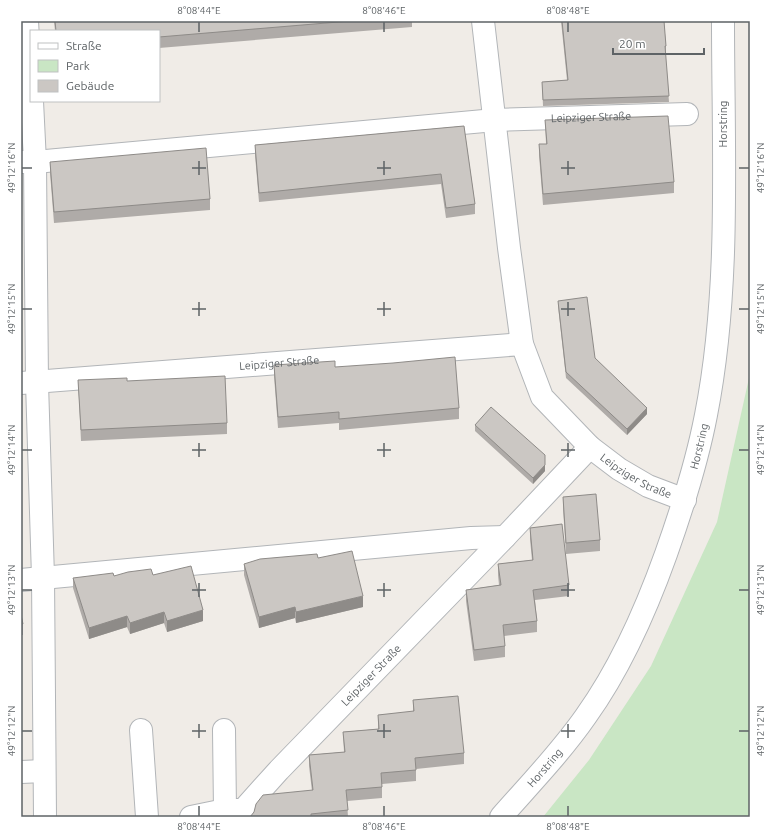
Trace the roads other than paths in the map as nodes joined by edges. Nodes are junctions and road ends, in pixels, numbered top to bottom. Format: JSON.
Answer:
{"nodes":[{"id":1,"x":27,"y":21,"type":"edge"},
{"id":2,"x":483,"y":21,"type":"edge"},
{"id":3,"x":723,"y":21,"type":"edge"},
{"id":4,"x":30,"y":74,"type":"edge"},
{"id":5,"x":32,"y":102,"type":"edge"},
{"id":6,"x":687,"y":114,"type":"dead end"},
{"id":7,"x":495,"y":120,"type":"junction"},
{"id":8,"x":28,"y":162,"type":"edge"},
{"id":9,"x":522,"y":344,"type":"junction"},
{"id":10,"x":29,"y":383,"type":"edge"},
{"id":11,"x":590,"y":447,"type":"junction"},
{"id":12,"x":685,"y":500,"type":"junction"},
{"id":13,"x":505,"y":537,"type":"junction"},
{"id":14,"x":43,"y":577,"type":"junction"},
{"id":15,"x":21,"y":580,"type":"edge"},
{"id":16,"x":141,"y":730,"type":"dead end"},
{"id":17,"x":224,"y":730,"type":"dead end"},
{"id":18,"x":44,"y":771,"type":"junction"},
{"id":19,"x":21,"y":772,"type":"edge"},
{"id":20,"x":237,"y":812,"type":"edge"},
{"id":21,"x":45,"y":817,"type":"edge"},
{"id":22,"x":147,"y":817,"type":"edge"},
{"id":23,"x":191,"y":817,"type":"edge"},
{"id":24,"x":501,"y":817,"type":"edge"}],
"edges":[{"from":1,"to":4,"type":"street"},
{"from":2,"to":7,"type":"street","name":"Leipziger Straße"},
{"from":3,"to":12,"type":"street","name":"Horstring"},
{"from":5,"to":8,"type":"street"},
{"from":6,"to":7,"type":"street","name":"Leipziger Straße"},
{"from":7,"to":8,"type":"street","name":"Leipziger Straße"},
{"from":7,"to":9,"type":"street","name":"Leipziger Straße"},
{"from":8,"to":10,"type":"street"},
{"from":9,"to":10,"type":"street","name":"Leipziger Straße"},
{"from":9,"to":11,"type":"street","name":"Leipziger Straße"},
{"from":10,"to":14,"type":"street"},
{"from":11,"to":12,"type":"street","name":"Leipziger Straße"},
{"from":11,"to":13,"type":"street","name":"Leipziger Straße"},
{"from":12,"to":24,"type":"street","name":"Horstring"},
{"from":13,"to":14,"type":"street"},
{"from":13,"to":20,"type":"street","name":"Leipziger Straße"},
{"from":14,"to":15,"type":"street"},
{"from":14,"to":18,"type":"street"},
{"from":16,"to":22,"type":"street"},
{"from":17,"to":20,"type":"street"},
{"from":18,"to":19,"type":"street"},
{"from":18,"to":21,"type":"street"},
{"from":20,"to":23,"type":"street"}]}
